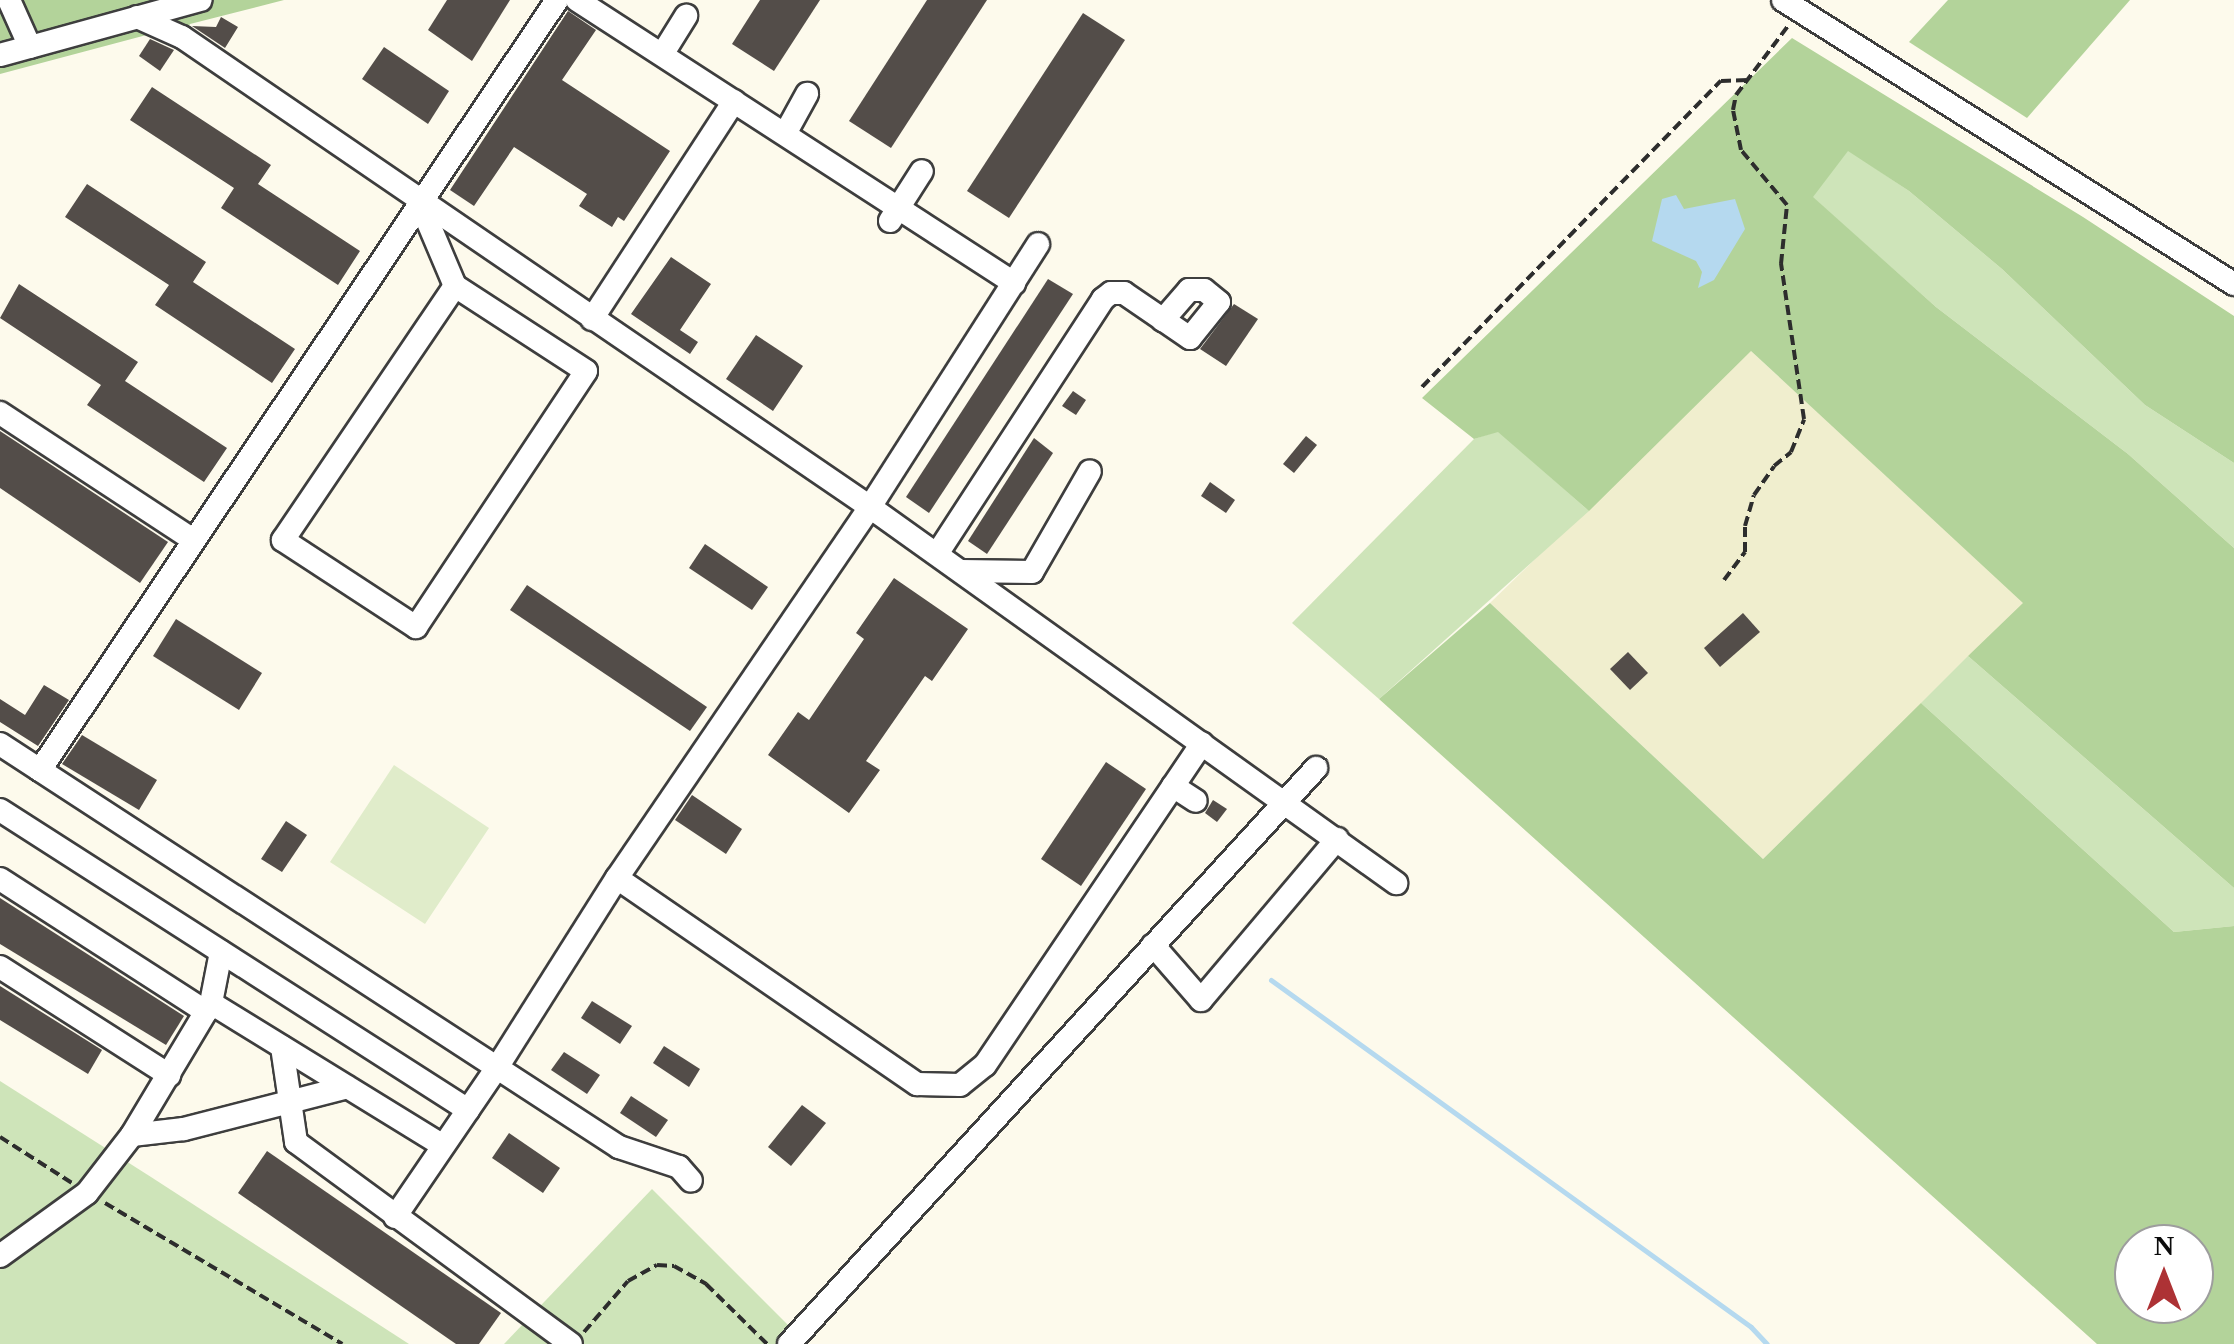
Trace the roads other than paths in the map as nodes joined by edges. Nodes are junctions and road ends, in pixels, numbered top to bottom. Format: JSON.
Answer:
{"nodes":[{"id":1,"x":9,"y":0,"type":"edge"},
{"id":2,"x":200,"y":0,"type":"edge"},
{"id":3,"x":556,"y":0,"type":"edge"},
{"id":4,"x":578,"y":0,"type":"edge"},
{"id":5,"x":1790,"y":4,"type":"edge"},
{"id":6,"x":686,"y":16,"type":"dead end"},
{"id":7,"x":137,"y":17,"type":"junction"},
{"id":8,"x":30,"y":47,"type":"junction"},
{"id":9,"x":663,"y":53,"type":"junction"},
{"id":10,"x":0,"y":54,"type":"edge"},
{"id":11,"x":808,"y":94,"type":"dead end"},
{"id":12,"x":734,"y":102,"type":"junction"},
{"id":13,"x":785,"y":134,"type":"junction"},
{"id":14,"x":922,"y":170,"type":"dead end"},
{"id":15,"x":419,"y":201,"type":"junction"},
{"id":16,"x":895,"y":213,"type":"junction"},
{"id":17,"x":1038,"y":244,"type":"dead end"},
{"id":18,"x":1014,"y":283,"type":"junction"},
{"id":19,"x":2234,"y":284,"type":"edge"},
{"id":20,"x":455,"y":286,"type":"junction"},
{"id":21,"x":592,"y":319,"type":"junction"},
{"id":22,"x":1163,"y":320,"type":"dead end"},
{"id":23,"x":698,"y":360,"type":"dead end"},
{"id":24,"x":684,"y":382,"type":"junction"},
{"id":25,"x":0,"y":413,"type":"edge"},
{"id":26,"x":1090,"y":471,"type":"dead end"},
{"id":27,"x":870,"y":507,"type":"junction"},
{"id":28,"x":193,"y":540,"type":"junction"},
{"id":29,"x":937,"y":554,"type":"junction"},
{"id":30,"x":961,"y":571,"type":"junction"},
{"id":31,"x":1204,"y":736,"type":"junction"},
{"id":32,"x":0,"y":744,"type":"edge"},
{"id":33,"x":1316,"y":768,"type":"dead end"},
{"id":34,"x":40,"y":770,"type":"junction"},
{"id":35,"x":1173,"y":786,"type":"junction"},
{"id":36,"x":1196,"y":801,"type":"dead end"},
{"id":37,"x":1286,"y":802,"type":"junction"},
{"id":38,"x":0,"y":810,"type":"edge"},
{"id":39,"x":1337,"y":839,"type":"junction"},
{"id":40,"x":617,"y":878,"type":"junction"},
{"id":41,"x":0,"y":879,"type":"edge"},
{"id":42,"x":1396,"y":882,"type":"dead end"},
{"id":43,"x":1153,"y":945,"type":"junction"},
{"id":44,"x":221,"y":952,"type":"junction"},
{"id":45,"x":0,"y":968,"type":"edge"},
{"id":46,"x":208,"y":1007,"type":"junction"},
{"id":47,"x":282,"y":1046,"type":"junction"},
{"id":48,"x":498,"y":1066,"type":"junction"},
{"id":49,"x":168,"y":1075,"type":"junction"},
{"id":50,"x":347,"y":1086,"type":"junction"},
{"id":51,"x":290,"y":1102,"type":"junction"},
{"id":52,"x":468,"y":1110,"type":"junction"},
{"id":53,"x":132,"y":1135,"type":"junction"},
{"id":54,"x":442,"y":1146,"type":"junction"},
{"id":55,"x":691,"y":1180,"type":"dead end"},
{"id":56,"x":395,"y":1217,"type":"junction"},
{"id":57,"x":0,"y":1256,"type":"edge"},
{"id":58,"x":573,"y":1344,"type":"edge"},
{"id":59,"x":789,"y":1344,"type":"edge"}],
"edges":[{"from":1,"to":8,"type":"street"},
{"from":2,"to":7,"type":"street"},
{"from":3,"to":15,"type":"street"},
{"from":4,"to":9,"type":"street"},
{"from":5,"to":19,"type":"street"},
{"from":6,"to":9,"type":"street"},
{"from":7,"to":8,"type":"street"},
{"from":7,"to":15,"type":"street"},
{"from":8,"to":10,"type":"street"},
{"from":9,"to":12,"type":"street"},
{"from":11,"to":13,"type":"street"},
{"from":12,"to":13,"type":"street"},
{"from":12,"to":21,"type":"street"},
{"from":13,"to":16,"type":"street"},
{"from":14,"to":16,"type":"street"},
{"from":15,"to":20,"type":"street"},
{"from":15,"to":21,"type":"street"},
{"from":15,"to":28,"type":"street"},
{"from":16,"to":18,"type":"street"},
{"from":17,"to":18,"type":"street"},
{"from":18,"to":27,"type":"street"},
{"from":20,"to":20,"type":"street"},
{"from":21,"to":24,"type":"street"},
{"from":22,"to":29,"type":"street"},
{"from":23,"to":24,"type":"street"},
{"from":24,"to":27,"type":"street"},
{"from":25,"to":28,"type":"street"},
{"from":26,"to":30,"type":"street"},
{"from":27,"to":29,"type":"street"},
{"from":27,"to":40,"type":"street"},
{"from":28,"to":34,"type":"street"},
{"from":29,"to":30,"type":"street"},
{"from":30,"to":31,"type":"street"},
{"from":31,"to":35,"type":"street"},
{"from":31,"to":37,"type":"street"},
{"from":32,"to":34,"type":"street"},
{"from":33,"to":37,"type":"street"},
{"from":34,"to":48,"type":"street"},
{"from":35,"to":36,"type":"street"},
{"from":35,"to":40,"type":"street"},
{"from":37,"to":39,"type":"street"},
{"from":37,"to":43,"type":"street"},
{"from":38,"to":44,"type":"street"},
{"from":39,"to":42,"type":"street"},
{"from":39,"to":43,"type":"street"},
{"from":40,"to":48,"type":"street"},
{"from":41,"to":46,"type":"street"},
{"from":43,"to":59,"type":"street"},
{"from":44,"to":46,"type":"street"},
{"from":44,"to":52,"type":"street"},
{"from":45,"to":49,"type":"street"},
{"from":46,"to":47,"type":"street"},
{"from":46,"to":49,"type":"street"},
{"from":47,"to":50,"type":"street"},
{"from":47,"to":51,"type":"street"},
{"from":48,"to":52,"type":"street"},
{"from":48,"to":55,"type":"street"},
{"from":49,"to":53,"type":"street"},
{"from":50,"to":51,"type":"street"},
{"from":50,"to":54,"type":"street"},
{"from":51,"to":53,"type":"street"},
{"from":51,"to":56,"type":"street"},
{"from":52,"to":54,"type":"street"},
{"from":53,"to":57,"type":"street"},
{"from":54,"to":56,"type":"street"},
{"from":56,"to":58,"type":"street"}]}
